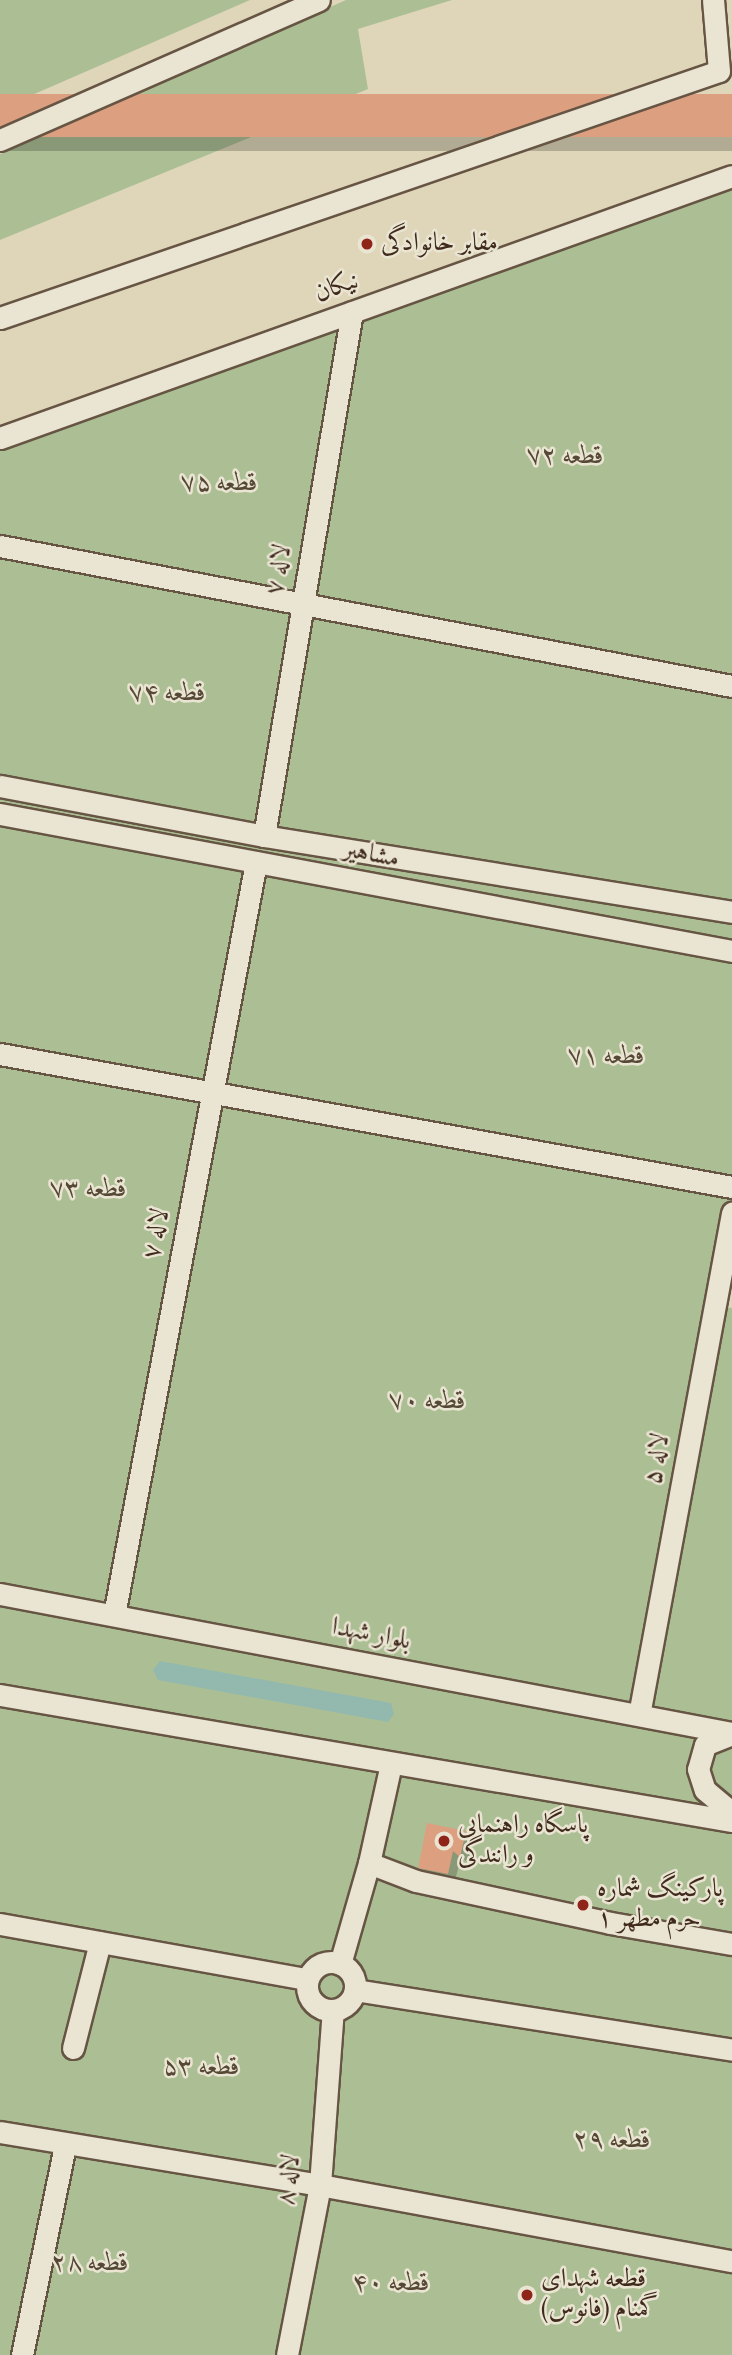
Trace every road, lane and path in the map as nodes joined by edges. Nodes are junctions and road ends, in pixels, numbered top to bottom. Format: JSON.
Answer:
{"nodes":[{"id":1,"x":319,"y":0,"type":"edge"},
{"id":2,"x":713,"y":0,"type":"edge"},
{"id":3,"x":0,"y":139,"type":"edge"},
{"id":4,"x":732,"y":176,"type":"edge"},
{"id":5,"x":352,"y":312,"type":"junction"},
{"id":6,"x":0,"y":318,"type":"edge"},
{"id":7,"x":0,"y":438,"type":"edge"},
{"id":8,"x":0,"y":546,"type":"edge"},
{"id":9,"x":303,"y":606,"type":"junction"},
{"id":10,"x":732,"y":686,"type":"edge"},
{"id":11,"x":0,"y":786,"type":"edge"},
{"id":12,"x":0,"y":814,"type":"edge"},
{"id":13,"x":264,"y":836,"type":"junction"},
{"id":14,"x":256,"y":862,"type":"junction"},
{"id":15,"x":732,"y":912,"type":"edge"},
{"id":16,"x":732,"y":951,"type":"edge"},
{"id":17,"x":0,"y":1054,"type":"edge"},
{"id":18,"x":212,"y":1093,"type":"junction"},
{"id":19,"x":732,"y":1187,"type":"edge"},
{"id":20,"x":732,"y":1213,"type":"edge"},
{"id":21,"x":3,"y":1598,"type":"edge"},
{"id":22,"x":114,"y":1615,"type":"junction"},
{"id":23,"x":0,"y":1695,"type":"edge"},
{"id":24,"x":639,"y":1715,"type":"junction"},
{"id":25,"x":732,"y":1733,"type":"edge"},
{"id":26,"x":391,"y":1764,"type":"junction"},
{"id":27,"x":732,"y":1813,"type":"edge"},
{"id":28,"x":732,"y":1821,"type":"edge"},
{"id":29,"x":369,"y":1863,"type":"junction"},
{"id":30,"x":0,"y":1924,"type":"edge"},
{"id":31,"x":100,"y":1942,"type":"junction"},
{"id":32,"x":732,"y":1944,"type":"edge"},
{"id":33,"x":340,"y":1964,"type":"junction"},
{"id":34,"x":307,"y":1979,"type":"junction"},
{"id":35,"x":355,"y":1990,"type":"junction"},
{"id":36,"x":333,"y":2011,"type":"junction"},
{"id":37,"x":73,"y":2048,"type":"dead end"},
{"id":38,"x":732,"y":2050,"type":"edge"},
{"id":39,"x":0,"y":2132,"type":"edge"},
{"id":40,"x":65,"y":2146,"type":"junction"},
{"id":41,"x":320,"y":2185,"type":"junction"},
{"id":42,"x":732,"y":2261,"type":"edge"},
{"id":43,"x":22,"y":2355,"type":"edge"},
{"id":44,"x":287,"y":2355,"type":"edge"}],
"edges":[{"from":1,"to":3,"type":"street"},
{"from":2,"to":6,"type":"street"},
{"from":4,"to":5,"type":"street","name":"نیکان"},
{"from":5,"to":7,"type":"street","name":"نیکان"},
{"from":5,"to":9,"type":"street","name":"لاله ۷"},
{"from":8,"to":9,"type":"street"},
{"from":9,"to":10,"type":"street"},
{"from":9,"to":13,"type":"street","name":"لاله ۷"},
{"from":11,"to":13,"type":"street","name":"مشاهیر"},
{"from":12,"to":14,"type":"street","name":"مشاهیر"},
{"from":13,"to":15,"type":"street","name":"مشاهیر"},
{"from":14,"to":16,"type":"street","name":"مشاهیر"},
{"from":14,"to":18,"type":"street","name":"لاله ۷"},
{"from":17,"to":18,"type":"street"},
{"from":18,"to":19,"type":"street"},
{"from":18,"to":22,"type":"street","name":"لاله ۷"},
{"from":20,"to":24,"type":"street","name":"لاله ۵"},
{"from":21,"to":22,"type":"street","name":"بلوار شهدا"},
{"from":22,"to":24,"type":"street","name":"بلوار شهدا"},
{"from":23,"to":26,"type":"street"},
{"from":24,"to":25,"type":"street","name":"بلوار شهدا"},
{"from":25,"to":27,"type":"street"},
{"from":26,"to":28,"type":"street"},
{"from":26,"to":29,"type":"street"},
{"from":29,"to":32,"type":"street"},
{"from":29,"to":33,"type":"street"},
{"from":30,"to":31,"type":"street"},
{"from":31,"to":34,"type":"street"},
{"from":31,"to":37,"type":"street"},
{"from":33,"to":34,"type":"street"},
{"from":33,"to":35,"type":"street"},
{"from":34,"to":36,"type":"street"},
{"from":35,"to":36,"type":"street"},
{"from":35,"to":38,"type":"street"},
{"from":36,"to":41,"type":"street","name":"لاله ۸"},
{"from":39,"to":40,"type":"street"},
{"from":40,"to":41,"type":"street"},
{"from":40,"to":43,"type":"street"},
{"from":41,"to":42,"type":"street"},
{"from":41,"to":44,"type":"street","name":"لاله ۸"}]}
